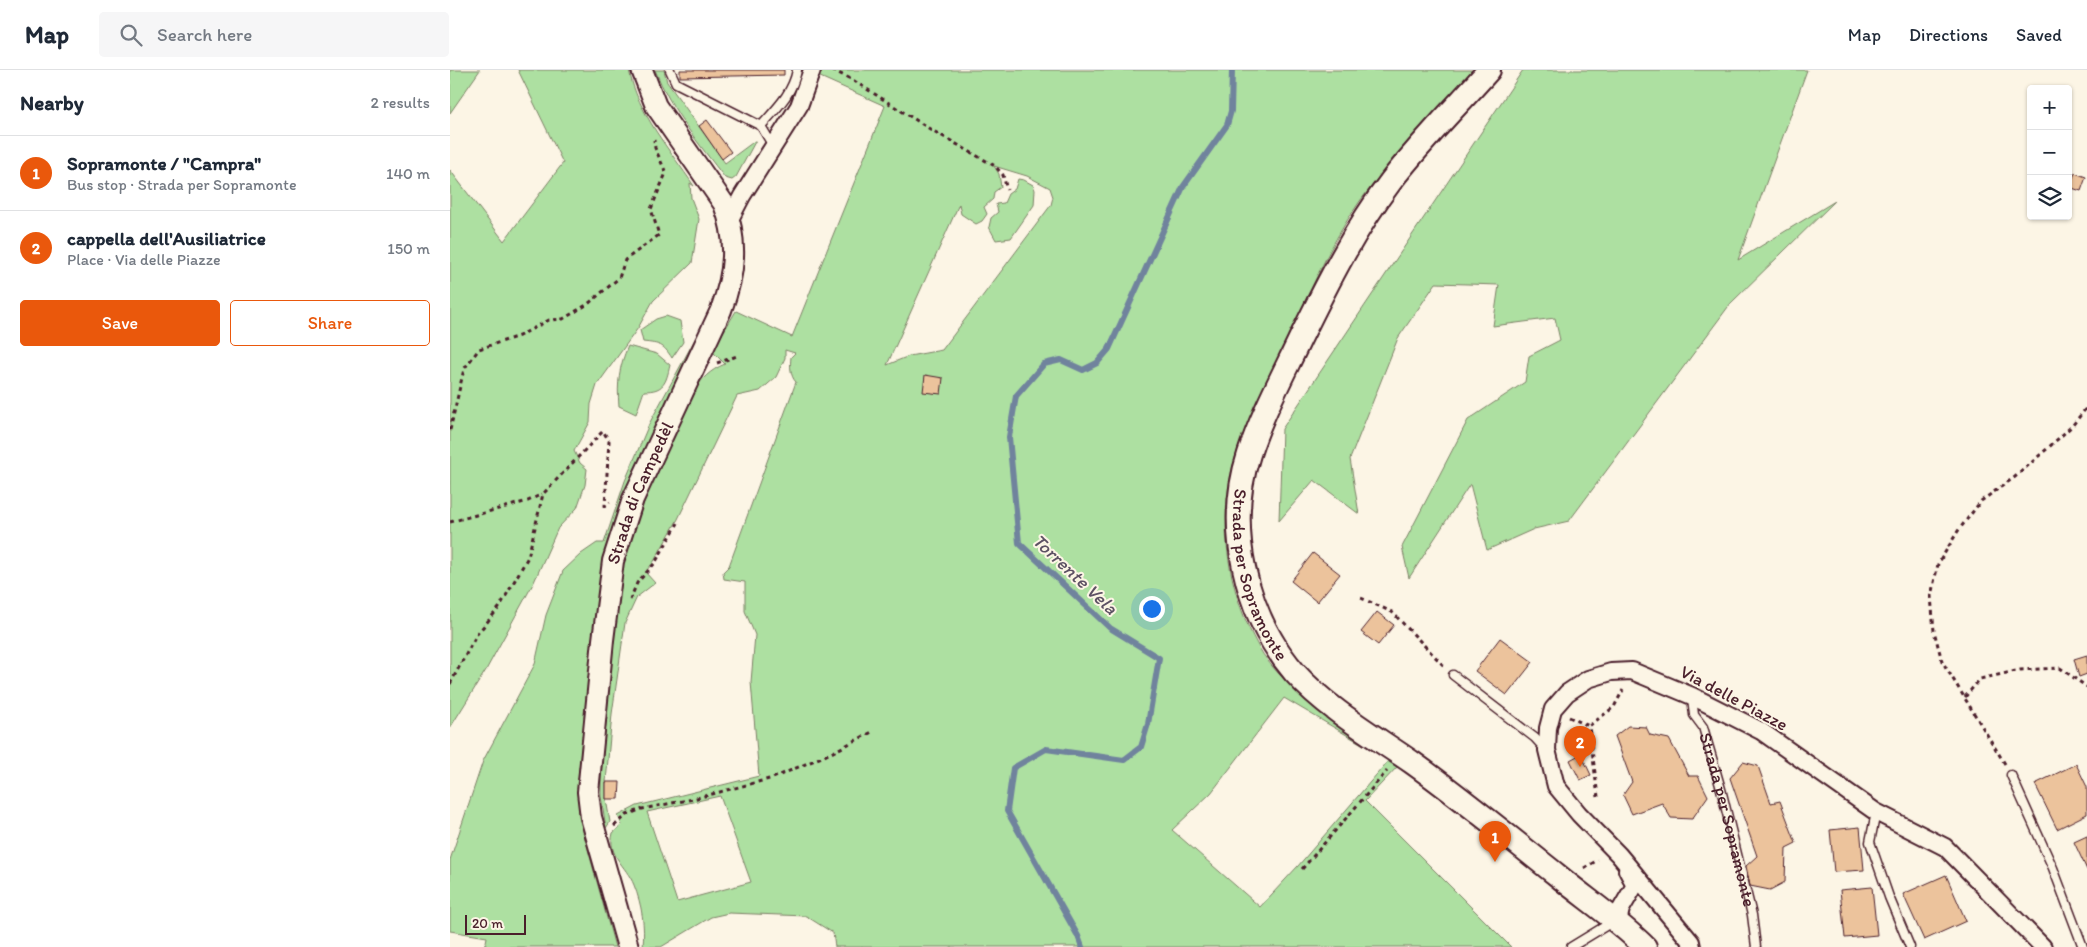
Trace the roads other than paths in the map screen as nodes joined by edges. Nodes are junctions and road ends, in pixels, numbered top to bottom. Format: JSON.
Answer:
{"nodes":[{"id":1,"x":642,"y":70,"type":"edge"},
{"id":2,"x":670,"y":70,"type":"edge"},
{"id":3,"x":798,"y":70,"type":"edge"},
{"id":4,"x":812,"y":70,"type":"edge"},
{"id":5,"x":1489,"y":70,"type":"edge"},
{"id":6,"x":761,"y":126,"type":"junction"},
{"id":7,"x":773,"y":146,"type":"junction"},
{"id":8,"x":730,"y":221,"type":"junction"},
{"id":9,"x":1453,"y":675,"type":"road end"},
{"id":10,"x":1692,"y":696,"type":"junction"},
{"id":11,"x":1547,"y":750,"type":"junction"},
{"id":12,"x":2011,"y":774,"type":"road end"},
{"id":13,"x":1876,"y":812,"type":"junction"},
{"id":14,"x":1619,"y":855,"type":"junction"},
{"id":15,"x":1617,"y":921,"type":"junction"},
{"id":16,"x":628,"y":947,"type":"edge"},
{"id":17,"x":1571,"y":947,"type":"edge"},
{"id":18,"x":1645,"y":947,"type":"edge"},
{"id":19,"x":1692,"y":947,"type":"edge"},
{"id":20,"x":1756,"y":947,"type":"edge"},
{"id":21,"x":1910,"y":947,"type":"edge"},
{"id":22,"x":2043,"y":947,"type":"edge"},
{"id":23,"x":2083,"y":947,"type":"edge"}],
"edges":[{"from":1,"to":8,"type":"street","name":"Strada di Campedèl"},
{"from":2,"to":6,"type":"lane"},
{"from":3,"to":6,"type":"lane"},
{"from":4,"to":7,"type":"street"},
{"from":5,"to":15,"type":"main road","name":"Strada per Sopramonte"},
{"from":6,"to":7,"type":"lane"},
{"from":7,"to":8,"type":"street"},
{"from":8,"to":16,"type":"street","name":"Strada di Campedèl"},
{"from":9,"to":11,"type":"lane"},
{"from":10,"to":11,"type":"street","name":"Via delle Piazze"},
{"from":10,"to":13,"type":"street","name":"Via delle Piazze"},
{"from":10,"to":20,"type":"lane","name":"Strada per Sopramonte"},
{"from":11,"to":14,"type":"street","name":"Via delle Piazze"},
{"from":12,"to":23,"type":"lane"},
{"from":13,"to":21,"type":"lane"},
{"from":13,"to":22,"type":"street","name":"Via delle Piazze"},
{"from":14,"to":15,"type":"street","name":"Via delle Piazze"},
{"from":14,"to":19,"type":"street","name":"Via delle Piazze"},
{"from":15,"to":17,"type":"lane"},
{"from":15,"to":18,"type":"main road","name":"Strada per Sopramonte"}]}
